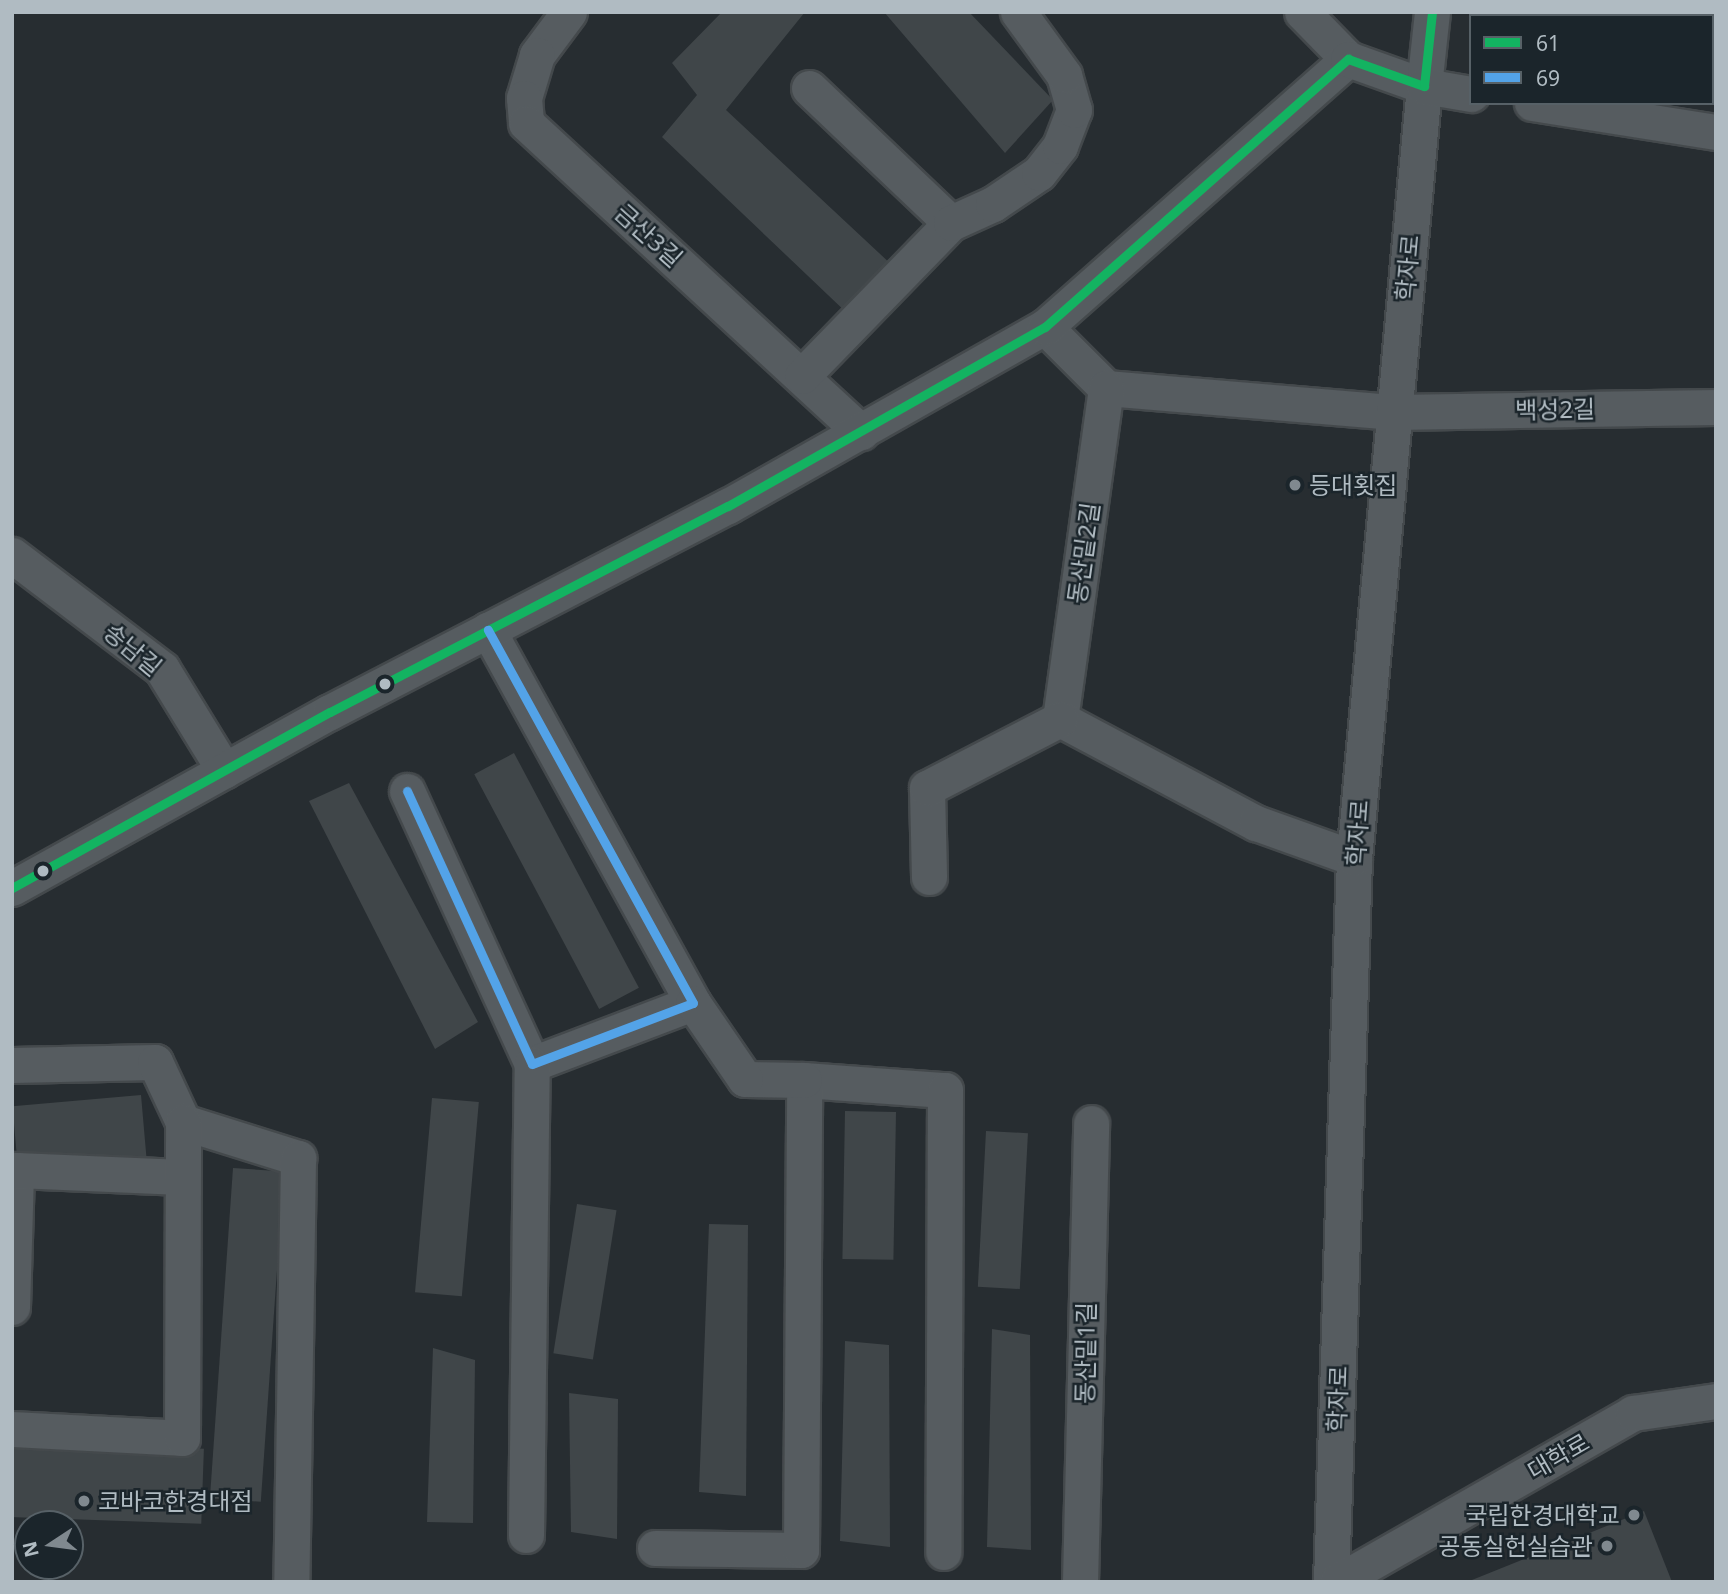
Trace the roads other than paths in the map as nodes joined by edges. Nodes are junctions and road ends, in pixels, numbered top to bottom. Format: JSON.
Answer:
{"nodes":[{"id":1,"x":569,"y":12,"type":"edge"},
{"id":2,"x":1018,"y":12,"type":"edge"},
{"id":3,"x":1302,"y":12,"type":"edge"},
{"id":4,"x":1432,"y":12,"type":"edge"},
{"id":5,"x":1348,"y":59,"type":"junction"},
{"id":6,"x":1424,"y":86,"type":"junction"},
{"id":7,"x":809,"y":88,"type":"dead end"},
{"id":8,"x":1469,"y":94,"type":"edge"},
{"id":9,"x":1550,"y":105,"type":"edge"},
{"id":10,"x":1706,"y":122,"type":"edge"},
{"id":11,"x":951,"y":223,"type":"junction"},
{"id":12,"x":1045,"y":327,"type":"junction"},
{"id":13,"x":802,"y":376,"type":"junction"},
{"id":14,"x":1106,"y":388,"type":"junction"},
{"id":15,"x":1716,"y":407,"type":"edge"},
{"id":16,"x":1394,"y":412,"type":"junction"},
{"id":17,"x":861,"y":432,"type":"junction"},
{"id":18,"x":12,"y":555,"type":"edge"},
{"id":19,"x":488,"y":630,"type":"junction"},
{"id":20,"x":1060,"y":719,"type":"junction"},
{"id":21,"x":225,"y":770,"type":"junction"},
{"id":22,"x":407,"y":791,"type":"dead end"},
{"id":23,"x":1354,"y":858,"type":"junction"},
{"id":24,"x":929,"y":877,"type":"dead end"},
{"id":25,"x":12,"y":888,"type":"edge"},
{"id":26,"x":693,"y":1003,"type":"junction"},
{"id":27,"x":532,"y":1064,"type":"junction"},
{"id":28,"x":12,"y":1065,"type":"edge"},
{"id":29,"x":804,"y":1080,"type":"junction"},
{"id":30,"x":183,"y":1122,"type":"junction"},
{"id":31,"x":1091,"y":1124,"type":"dead end"},
{"id":32,"x":183,"y":1177,"type":"junction"},
{"id":33,"x":12,"y":1307,"type":"edge"},
{"id":34,"x":1716,"y":1402,"type":"edge"},
{"id":35,"x":12,"y":1429,"type":"edge"},
{"id":36,"x":526,"y":1535,"type":"dead end"},
{"id":37,"x":655,"y":1548,"type":"dead end"},
{"id":38,"x":943,"y":1552,"type":"dead end"},
{"id":39,"x":291,"y":1582,"type":"edge"},
{"id":40,"x":1080,"y":1582,"type":"edge"},
{"id":41,"x":1331,"y":1582,"type":"edge"},
{"id":42,"x":1337,"y":1582,"type":"edge"}],
"edges":[{"from":1,"to":13,"type":"street","name":"금산3길"},
{"from":2,"to":11,"type":"street"},
{"from":3,"to":5,"type":"street"},
{"from":4,"to":6,"type":"street","name":"학자로"},
{"from":5,"to":6,"type":"street"},
{"from":5,"to":12,"type":"street"},
{"from":6,"to":8,"type":"street"},
{"from":6,"to":16,"type":"street","name":"학자로"},
{"from":7,"to":11,"type":"street"},
{"from":9,"to":10,"type":"street"},
{"from":11,"to":13,"type":"street"},
{"from":12,"to":14,"type":"street"},
{"from":12,"to":17,"type":"street"},
{"from":13,"to":17,"type":"street","name":"금산3길"},
{"from":14,"to":16,"type":"street"},
{"from":14,"to":20,"type":"street","name":"동산밑2길"},
{"from":15,"to":16,"type":"street","name":"백성2길"},
{"from":16,"to":23,"type":"street","name":"학자로"},
{"from":17,"to":19,"type":"street"},
{"from":18,"to":21,"type":"street","name":"송남길"},
{"from":19,"to":21,"type":"street"},
{"from":19,"to":26,"type":"street"},
{"from":20,"to":23,"type":"street"},
{"from":20,"to":24,"type":"street"},
{"from":21,"to":25,"type":"street"},
{"from":22,"to":27,"type":"street"},
{"from":23,"to":41,"type":"street","name":"학자로"},
{"from":26,"to":27,"type":"street"},
{"from":26,"to":29,"type":"street"},
{"from":27,"to":36,"type":"street"},
{"from":28,"to":30,"type":"street"},
{"from":29,"to":37,"type":"street"},
{"from":29,"to":38,"type":"street"},
{"from":30,"to":32,"type":"street"},
{"from":30,"to":39,"type":"street"},
{"from":31,"to":40,"type":"street","name":"동산밑1길"},
{"from":32,"to":33,"type":"street"},
{"from":32,"to":35,"type":"street"},
{"from":34,"to":42,"type":"street","name":"대학로"}]}
